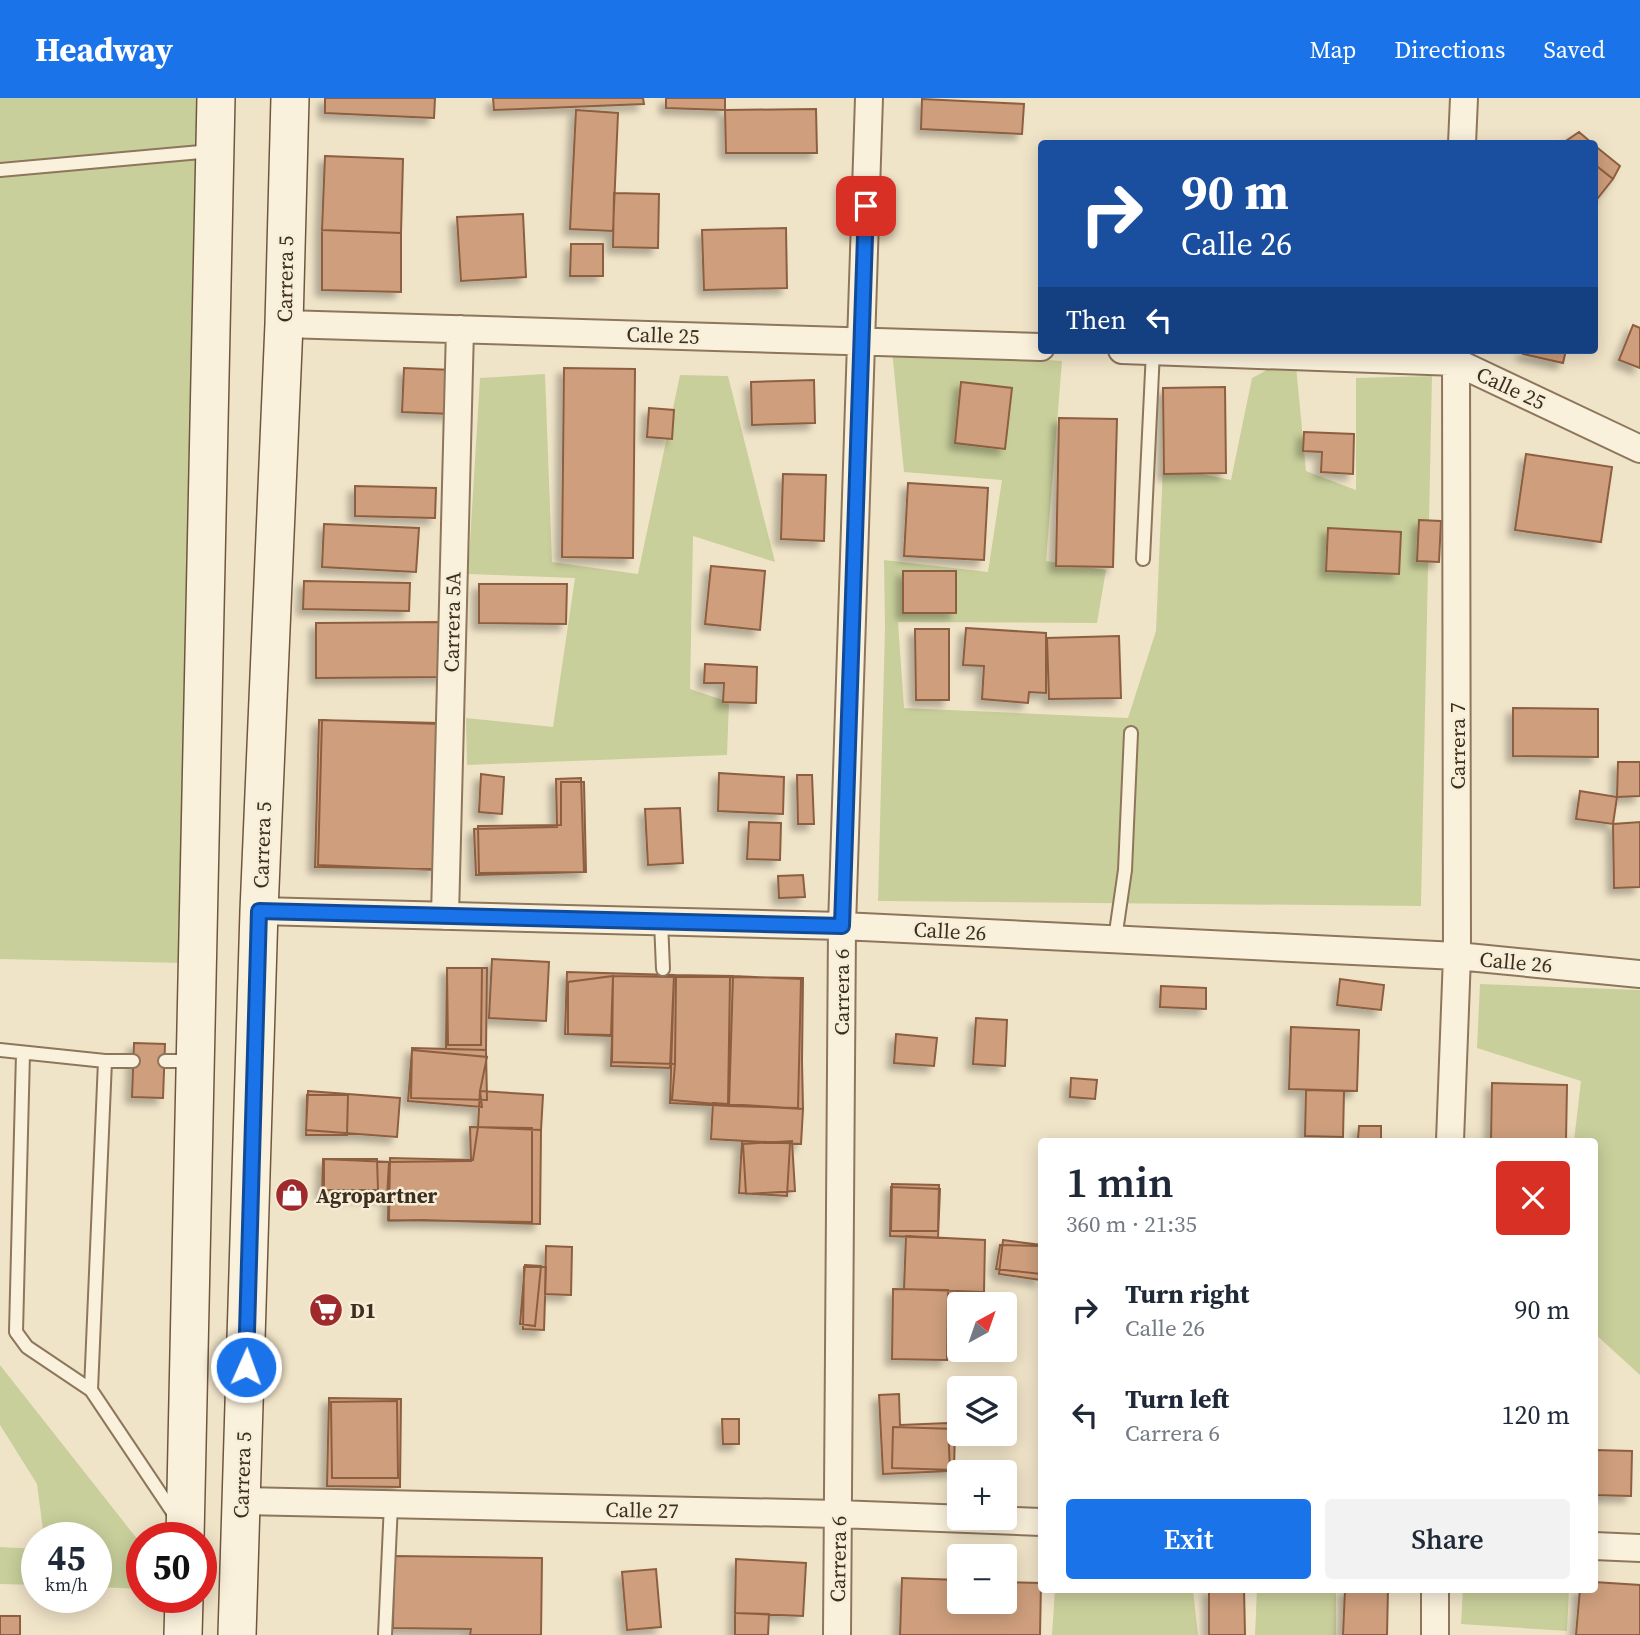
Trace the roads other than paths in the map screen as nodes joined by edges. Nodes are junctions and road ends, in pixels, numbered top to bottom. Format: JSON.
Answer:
{"nodes":[{"id":1,"x":216,"y":98,"type":"edge"},
{"id":2,"x":290,"y":98,"type":"edge"},
{"id":3,"x":869,"y":98,"type":"edge"},
{"id":4,"x":1464,"y":98,"type":"edge"},
{"id":5,"x":1462,"y":140,"type":"edge"},
{"id":6,"x":216,"y":151,"type":"junction"},
{"id":7,"x":0,"y":170,"type":"edge"},
{"id":8,"x":284,"y":324,"type":"junction"},
{"id":9,"x":460,"y":329,"type":"junction"},
{"id":10,"x":862,"y":341,"type":"junction"},
{"id":11,"x":1038,"y":347,"type":"edge"},
{"id":12,"x":1153,"y":354,"type":"edge"},
{"id":13,"x":1335,"y":354,"type":"edge"},
{"id":14,"x":1456,"y":356,"type":"edge"},
{"id":15,"x":1640,"y":449,"type":"edge"},
{"id":16,"x":1143,"y":559,"type":"dead end"},
{"id":17,"x":1130,"y":733,"type":"dead end"},
{"id":18,"x":259,"y":911,"type":"junction"},
{"id":19,"x":445,"y":916,"type":"junction"},
{"id":20,"x":661,"y":921,"type":"junction"},
{"id":21,"x":842,"y":926,"type":"junction"},
{"id":22,"x":1115,"y":939,"type":"junction"},
{"id":23,"x":1457,"y":956,"type":"junction"},
{"id":24,"x":663,"y":970,"type":"dead end"},
{"id":25,"x":1640,"y":974,"type":"edge"},
{"id":26,"x":0,"y":1050,"type":"edge"},
{"id":27,"x":23,"y":1053,"type":"junction"},
{"id":28,"x":105,"y":1060,"type":"junction"},
{"id":29,"x":133,"y":1061,"type":"dead end"},
{"id":30,"x":1450,"y":1138,"type":"edge"},
{"id":31,"x":91,"y":1390,"type":"junction"},
{"id":32,"x":242,"y":1501,"type":"junction"},
{"id":33,"x":391,"y":1504,"type":"junction"},
{"id":34,"x":838,"y":1514,"type":"junction"},
{"id":35,"x":177,"y":1522,"type":"edge"},
{"id":36,"x":185,"y":1522,"type":"edge"},
{"id":37,"x":1038,"y":1522,"type":"edge"},
{"id":38,"x":1598,"y":1546,"type":"edge"},
{"id":39,"x":1640,"y":1548,"type":"edge"},
{"id":40,"x":1435,"y":1593,"type":"edge"},
{"id":41,"x":184,"y":1613,"type":"edge"},
{"id":42,"x":183,"y":1635,"type":"edge"},
{"id":43,"x":237,"y":1635,"type":"edge"},
{"id":44,"x":385,"y":1635,"type":"edge"},
{"id":45,"x":837,"y":1635,"type":"edge"},
{"id":46,"x":1435,"y":1635,"type":"edge"}],
"edges":[{"from":1,"to":6,"type":"main road"},
{"from":2,"to":8,"type":"main road","name":"Carrera 5"},
{"from":3,"to":10,"type":"street","name":"Carrera 6"},
{"from":4,"to":5,"type":"street"},
{"from":6,"to":7,"type":"lane"},
{"from":6,"to":36,"type":"main road"},
{"from":8,"to":9,"type":"street","name":"Calle 25"},
{"from":8,"to":18,"type":"main road","name":"Carrera 5"},
{"from":9,"to":10,"type":"street","name":"Calle 25"},
{"from":9,"to":19,"type":"street","name":"Carrera 5A"},
{"from":10,"to":11,"type":"street","name":"Calle 25"},
{"from":10,"to":21,"type":"street","name":"Carrera 6"},
{"from":12,"to":16,"type":"lane"},
{"from":13,"to":14,"type":"street","name":"Calle 25"},
{"from":14,"to":15,"type":"street","name":"Calle 25"},
{"from":14,"to":23,"type":"street","name":"Carrera 7"},
{"from":17,"to":22,"type":"lane"},
{"from":18,"to":19,"type":"street","name":"Calle 26"},
{"from":18,"to":32,"type":"main road","name":"Carrera 5"},
{"from":19,"to":20,"type":"street","name":"Calle 26"},
{"from":20,"to":21,"type":"street","name":"Calle 26"},
{"from":20,"to":24,"type":"lane"},
{"from":21,"to":22,"type":"street","name":"Calle 26"},
{"from":21,"to":34,"type":"street","name":"Carrera 6"},
{"from":22,"to":23,"type":"street","name":"Calle 26"},
{"from":23,"to":25,"type":"street","name":"Calle 26"},
{"from":23,"to":30,"type":"street","name":"Carrera 7"},
{"from":26,"to":27,"type":"lane"},
{"from":27,"to":28,"type":"lane"},
{"from":27,"to":31,"type":"lane"},
{"from":28,"to":29,"type":"lane"},
{"from":28,"to":31,"type":"lane"},
{"from":31,"to":35,"type":"lane"},
{"from":32,"to":33,"type":"street","name":"Calle 27"},
{"from":32,"to":43,"type":"main road","name":"Carrera 5"},
{"from":33,"to":34,"type":"street","name":"Calle 27"},
{"from":33,"to":44,"type":"lane"},
{"from":34,"to":37,"type":"street","name":"Calle 27"},
{"from":34,"to":45,"type":"street","name":"Carrera 6"},
{"from":38,"to":39,"type":"street"},
{"from":40,"to":46,"type":"street"},
{"from":41,"to":42,"type":"main road"}]}
